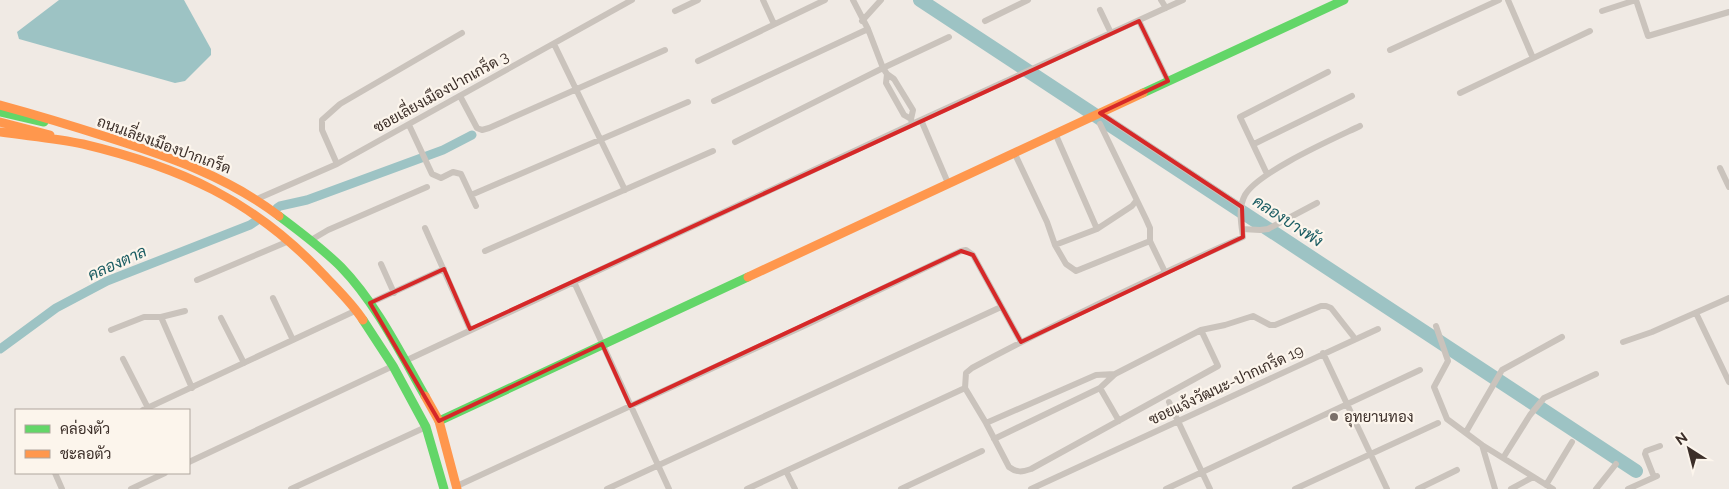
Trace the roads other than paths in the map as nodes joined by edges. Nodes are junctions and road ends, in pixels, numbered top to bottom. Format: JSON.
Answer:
{"nodes":[{"id":1,"x":632,"y":0,"type":"edge"},
{"id":2,"x":698,"y":0,"type":"edge"},
{"id":3,"x":763,"y":0,"type":"edge"},
{"id":4,"x":825,"y":0,"type":"edge"},
{"id":5,"x":853,"y":0,"type":"edge"},
{"id":6,"x":882,"y":0,"type":"edge"},
{"id":7,"x":1028,"y":0,"type":"edge"},
{"id":8,"x":1162,"y":0,"type":"edge"},
{"id":9,"x":1183,"y":0,"type":"edge"},
{"id":10,"x":1344,"y":0,"type":"edge"},
{"id":11,"x":1499,"y":0,"type":"edge"},
{"id":12,"x":1508,"y":0,"type":"edge"},
{"id":13,"x":1636,"y":0,"type":"edge"},
{"id":14,"x":1166,"y":8,"type":"junction"},
{"id":15,"x":1100,"y":10,"type":"dead end"},
{"id":16,"x":675,"y":11,"type":"dead end"},
{"id":17,"x":1602,"y":11,"type":"dead end"},
{"id":18,"x":1729,"y":12,"type":"edge"},
{"id":19,"x":862,"y":20,"type":"junction"},
{"id":20,"x":985,"y":21,"type":"dead end"},
{"id":21,"x":1139,"y":21,"type":"junction"},
{"id":22,"x":774,"y":24,"type":"junction"},
{"id":23,"x":868,"y":29,"type":"junction"},
{"id":24,"x":1590,"y":31,"type":"dead end"},
{"id":25,"x":462,"y":33,"type":"dead end"},
{"id":26,"x":1111,"y":34,"type":"junction"},
{"id":27,"x":949,"y":37,"type":"dead end"},
{"id":28,"x":554,"y":44,"type":"junction"},
{"id":29,"x":665,"y":50,"type":"dead end"},
{"id":30,"x":1390,"y":50,"type":"dead end"},
{"id":31,"x":1533,"y":58,"type":"junction"},
{"id":32,"x":698,"y":61,"type":"dead end"},
{"id":33,"x":883,"y":68,"type":"junction"},
{"id":34,"x":1328,"y":72,"type":"dead end"},
{"id":35,"x":886,"y":74,"type":"junction"},
{"id":36,"x":1168,"y":81,"type":"junction"},
{"id":37,"x":577,"y":90,"type":"junction"},
{"id":38,"x":1460,"y":93,"type":"dead end"},
{"id":39,"x":460,"y":96,"type":"junction"},
{"id":40,"x":1352,"y":96,"type":"dead end"},
{"id":41,"x":714,"y":101,"type":"dead end"},
{"id":42,"x":688,"y":102,"type":"dead end"},
{"id":43,"x":0,"y":105,"type":"edge"},
{"id":44,"x":0,"y":112,"type":"edge"},
{"id":45,"x":1100,"y":112,"type":"junction"},
{"id":46,"x":921,"y":120,"type":"junction"},
{"id":47,"x":912,"y":121,"type":"junction"},
{"id":48,"x":0,"y":122,"type":"edge"},
{"id":49,"x":1100,"y":124,"type":"dead end"},
{"id":50,"x":409,"y":125,"type":"junction"},
{"id":51,"x":1360,"y":126,"type":"dead end"},
{"id":52,"x":78,"y":128,"type":"junction"},
{"id":53,"x":0,"y":132,"type":"edge"},
{"id":54,"x":1054,"y":134,"type":"junction"},
{"id":55,"x":601,"y":139,"type":"junction"},
{"id":56,"x":735,"y":142,"type":"dead end"},
{"id":57,"x":81,"y":144,"type":"junction"},
{"id":58,"x":1254,"y":144,"type":"junction"},
{"id":59,"x":714,"y":151,"type":"dead end"},
{"id":60,"x":1014,"y":152,"type":"junction"},
{"id":61,"x":337,"y":164,"type":"junction"},
{"id":62,"x":1720,"y":168,"type":"dead end"},
{"id":63,"x":1266,"y":174,"type":"junction"},
{"id":64,"x":948,"y":183,"type":"junction"},
{"id":65,"x":427,"y":187,"type":"dead end"},
{"id":66,"x":1729,"y":187,"type":"edge"},
{"id":67,"x":626,"y":190,"type":"junction"},
{"id":68,"x":471,"y":194,"type":"junction"},
{"id":69,"x":257,"y":199,"type":"junction"},
{"id":70,"x":1136,"y":201,"type":"junction"},
{"id":71,"x":1317,"y":203,"type":"dead end"},
{"id":72,"x":476,"y":206,"type":"dead end"},
{"id":73,"x":1242,"y":207,"type":"junction"},
{"id":74,"x":425,"y":228,"type":"dead end"},
{"id":75,"x":1096,"y":229,"type":"junction"},
{"id":76,"x":1242,"y":230,"type":"junction"},
{"id":77,"x":311,"y":240,"type":"junction"},
{"id":78,"x":1150,"y":241,"type":"junction"},
{"id":79,"x":289,"y":242,"type":"junction"},
{"id":80,"x":1055,"y":245,"type":"junction"},
{"id":81,"x":485,"y":251,"type":"dead end"},
{"id":82,"x":381,"y":264,"type":"dead end"},
{"id":83,"x":444,"y":269,"type":"junction"},
{"id":84,"x":1165,"y":272,"type":"junction"},
{"id":85,"x":197,"y":280,"type":"dead end"},
{"id":86,"x":574,"y":282,"type":"junction"},
{"id":87,"x":394,"y":293,"type":"junction"},
{"id":88,"x":273,"y":298,"type":"dead end"},
{"id":89,"x":1729,"y":298,"type":"edge"},
{"id":90,"x":370,"y":303,"type":"junction"},
{"id":91,"x":1001,"y":307,"type":"junction"},
{"id":92,"x":357,"y":310,"type":"junction"},
{"id":93,"x":184,"y":311,"type":"dead end"},
{"id":94,"x":1696,"y":313,"type":"junction"},
{"id":95,"x":161,"y":317,"type":"junction"},
{"id":96,"x":221,"y":318,"type":"dead end"},
{"id":97,"x":1436,"y":326,"type":"dead end"},
{"id":98,"x":1378,"y":329,"type":"dead end"},
{"id":99,"x":111,"y":330,"type":"dead end"},
{"id":100,"x":470,"y":330,"type":"junction"},
{"id":101,"x":1201,"y":330,"type":"junction"},
{"id":102,"x":1353,"y":336,"type":"dead end"},
{"id":103,"x":1562,"y":337,"type":"dead end"},
{"id":104,"x":293,"y":340,"type":"junction"},
{"id":105,"x":1021,"y":342,"type":"junction"},
{"id":106,"x":1623,"y":342,"type":"dead end"},
{"id":107,"x":602,"y":344,"type":"junction"},
{"id":108,"x":1323,"y":353,"type":"junction"},
{"id":109,"x":123,"y":359,"type":"dead end"},
{"id":110,"x":405,"y":361,"type":"junction"},
{"id":111,"x":244,"y":363,"type":"junction"},
{"id":112,"x":393,"y":366,"type":"junction"},
{"id":113,"x":1420,"y":370,"type":"dead end"},
{"id":114,"x":1115,"y":374,"type":"junction"},
{"id":115,"x":1596,"y":374,"type":"dead end"},
{"id":116,"x":1729,"y":382,"type":"edge"},
{"id":117,"x":192,"y":388,"type":"junction"},
{"id":118,"x":965,"y":388,"type":"junction"},
{"id":119,"x":1100,"y":388,"type":"junction"},
{"id":120,"x":1169,"y":402,"type":"dead end"},
{"id":121,"x":1347,"y":404,"type":"junction"},
{"id":122,"x":630,"y":406,"type":"junction"},
{"id":123,"x":146,"y":409,"type":"edge"},
{"id":124,"x":439,"y":421,"type":"junction"},
{"id":125,"x":1119,"y":421,"type":"junction"},
{"id":126,"x":1178,"y":421,"type":"junction"},
{"id":127,"x":1438,"y":423,"type":"dead end"},
{"id":128,"x":986,"y":424,"type":"junction"},
{"id":129,"x":426,"y":427,"type":"junction"},
{"id":130,"x":1466,"y":432,"type":"junction"},
{"id":131,"x":994,"y":440,"type":"junction"},
{"id":132,"x":1572,"y":442,"type":"dead end"},
{"id":133,"x":1482,"y":445,"type":"junction"},
{"id":134,"x":1660,"y":446,"type":"dead end"},
{"id":135,"x":982,"y":451,"type":"dead end"},
{"id":136,"x":1370,"y":454,"type":"junction"},
{"id":137,"x":1503,"y":458,"type":"junction"},
{"id":138,"x":190,"y":462,"type":"edge"},
{"id":139,"x":1616,"y":464,"type":"dead end"},
{"id":140,"x":657,"y":465,"type":"junction"},
{"id":141,"x":1457,"y":470,"type":"dead end"},
{"id":142,"x":786,"y":471,"type":"junction"},
{"id":143,"x":1202,"y":472,"type":"junction"},
{"id":144,"x":55,"y":474,"type":"edge"},
{"id":145,"x":163,"y":474,"type":"edge"},
{"id":146,"x":1533,"y":477,"type":"junction"},
{"id":147,"x":1546,"y":485,"type":"junction"},
{"id":148,"x":457,"y":487,"type":"edge"},
{"id":149,"x":62,"y":489,"type":"edge"},
{"id":150,"x":131,"y":489,"type":"edge"},
{"id":151,"x":291,"y":489,"type":"edge"},
{"id":152,"x":444,"y":489,"type":"edge"},
{"id":153,"x":607,"y":489,"type":"edge"},
{"id":154,"x":669,"y":489,"type":"edge"},
{"id":155,"x":747,"y":489,"type":"edge"},
{"id":156,"x":795,"y":489,"type":"edge"},
{"id":157,"x":901,"y":489,"type":"edge"},
{"id":158,"x":1031,"y":489,"type":"edge"},
{"id":159,"x":1166,"y":489,"type":"edge"},
{"id":160,"x":1210,"y":489,"type":"edge"},
{"id":161,"x":1295,"y":489,"type":"edge"},
{"id":162,"x":1387,"y":489,"type":"edge"},
{"id":163,"x":1418,"y":489,"type":"edge"},
{"id":164,"x":1495,"y":489,"type":"edge"},
{"id":165,"x":1511,"y":489,"type":"edge"},
{"id":166,"x":1553,"y":489,"type":"edge"},
{"id":167,"x":1596,"y":489,"type":"edge"},
{"id":168,"x":1628,"y":489,"type":"edge"}],
"edges":[{"from":1,"to":28,"type":"street","name":"ซอยเลี่ยงเมืองปากเกร็ด 3"},
{"from":2,"to":16,"type":"street"},
{"from":3,"to":22,"type":"street"},
{"from":4,"to":22,"type":"street"},
{"from":5,"to":19,"type":"street"},
{"from":6,"to":19,"type":"street"},
{"from":7,"to":20,"type":"street"},
{"from":8,"to":14,"type":"street"},
{"from":9,"to":14,"type":"street"},
{"from":10,"to":36,"type":"main road"},
{"from":11,"to":30,"type":"street"},
{"from":12,"to":31,"type":"street"},
{"from":13,"to":17,"type":"street"},
{"from":13,"to":18,"type":"street"},
{"from":14,"to":21,"type":"street"},
{"from":15,"to":26,"type":"street"},
{"from":19,"to":23,"type":"street"},
{"from":21,"to":26,"type":"street"},
{"from":21,"to":36,"type":"street"},
{"from":22,"to":32,"type":"street"},
{"from":23,"to":33,"type":"street"},
{"from":23,"to":41,"type":"street"},
{"from":24,"to":31,"type":"street"},
{"from":25,"to":61,"type":"street"},
{"from":26,"to":46,"type":"street"},
{"from":27,"to":33,"type":"street"},
{"from":28,"to":37,"type":"street"},
{"from":28,"to":39,"type":"street","name":"ซอยเลี่ยงเมืองปากเกร็ด 3"},
{"from":29,"to":37,"type":"street"},
{"from":31,"to":38,"type":"street"},
{"from":33,"to":35,"type":"street"},
{"from":33,"to":56,"type":"street"},
{"from":34,"to":58,"type":"street"},
{"from":35,"to":47,"type":"street"},
{"from":35,"to":47,"type":"street"},
{"from":36,"to":45,"type":"main road"},
{"from":37,"to":39,"type":"street"},
{"from":37,"to":55,"type":"street"},
{"from":39,"to":50,"type":"street","name":"ซอยเลี่ยงเมืองปากเกร็ด 3"},
{"from":40,"to":58,"type":"street"},
{"from":42,"to":55,"type":"street"},
{"from":43,"to":52,"type":"main road","name":"ถนนเลี่ยงเมืองปากเกร็ด"},
{"from":44,"to":52,"type":"main road"},
{"from":45,"to":54,"type":"main road"},
{"from":45,"to":73,"type":"street"},
{"from":46,"to":47,"type":"street"},
{"from":46,"to":64,"type":"street"},
{"from":47,"to":86,"type":"street"},
{"from":48,"to":57,"type":"main road"},
{"from":49,"to":70,"type":"street"},
{"from":50,"to":61,"type":"street","name":"ซอยเลี่ยงเมืองปากเกร็ด 3"},
{"from":50,"to":68,"type":"street"},
{"from":51,"to":63,"type":"street"},
{"from":52,"to":69,"type":"main road","name":"ถนนเลี่ยงเมืองปากเกร็ด"},
{"from":53,"to":57,"type":"main road","name":"ถนนเลี่ยงเมืองปากเกร็ด"},
{"from":54,"to":60,"type":"main road"},
{"from":54,"to":75,"type":"street"},
{"from":55,"to":67,"type":"street"},
{"from":55,"to":68,"type":"street"},
{"from":57,"to":79,"type":"main road","name":"ถนนเลี่ยงเมืองปากเกร็ด"},
{"from":58,"to":63,"type":"street"},
{"from":59,"to":67,"type":"street"},
{"from":60,"to":64,"type":"main road"},
{"from":60,"to":80,"type":"street"},
{"from":61,"to":69,"type":"street","name":"ซอยเลี่ยงเมืองปากเกร็ด 3"},
{"from":62,"to":66,"type":"street"},
{"from":63,"to":73,"type":"street"},
{"from":64,"to":107,"type":"main road"},
{"from":65,"to":77,"type":"street"},
{"from":67,"to":81,"type":"street"},
{"from":68,"to":72,"type":"street"},
{"from":69,"to":77,"type":"main road","name":"ถนนเลี่ยงเมืองปากเกร็ด"},
{"from":70,"to":75,"type":"street"},
{"from":70,"to":78,"type":"street"},
{"from":71,"to":76,"type":"street"},
{"from":73,"to":76,"type":"street"},
{"from":74,"to":83,"type":"street"},
{"from":75,"to":80,"type":"street"},
{"from":76,"to":84,"type":"street"},
{"from":77,"to":90,"type":"main road","name":"ถนนเลี่ยงเมืองปากเกร็ด"},
{"from":78,"to":80,"type":"street"},
{"from":78,"to":84,"type":"street"},
{"from":79,"to":85,"type":"street"},
{"from":79,"to":92,"type":"main road","name":"ถนนเลี่ยงเมืองปากเกร็ด"},
{"from":82,"to":87,"type":"street"},
{"from":83,"to":87,"type":"street"},
{"from":83,"to":100,"type":"street"},
{"from":84,"to":105,"type":"street"},
{"from":86,"to":100,"type":"street"},
{"from":86,"to":107,"type":"street"},
{"from":87,"to":90,"type":"street"},
{"from":88,"to":104,"type":"street"},
{"from":89,"to":94,"type":"street"},
{"from":90,"to":110,"type":"main road","name":"ถนนเลี่ยงเมืองปากเกร็ด"},
{"from":91,"to":105,"type":"street"},
{"from":91,"to":122,"type":"street"},
{"from":91,"to":140,"type":"street"},
{"from":92,"to":104,"type":"street"},
{"from":92,"to":112,"type":"main road","name":"ถนนเลี่ยงเมืองปากเกร็ด"},
{"from":93,"to":95,"type":"street"},
{"from":94,"to":106,"type":"street"},
{"from":94,"to":116,"type":"street"},
{"from":95,"to":99,"type":"street"},
{"from":95,"to":117,"type":"street"},
{"from":96,"to":111,"type":"street"},
{"from":97,"to":130,"type":"street"},
{"from":98,"to":108,"type":"street"},
{"from":100,"to":110,"type":"street"},
{"from":101,"to":102,"type":"street"},
{"from":101,"to":114,"type":"street"},
{"from":101,"to":125,"type":"street"},
{"from":103,"to":130,"type":"street"},
{"from":104,"to":111,"type":"street"},
{"from":105,"to":118,"type":"street"},
{"from":107,"to":122,"type":"street"},
{"from":107,"to":124,"type":"main road"},
{"from":108,"to":121,"type":"street","name":"ซอยแจ้งวัฒนะ-ปากเกร็ด 19"},
{"from":108,"to":126,"type":"street","name":"ซอยแจ้งวัฒนะ-ปากเกร็ด 19"},
{"from":109,"to":123,"type":"street"},
{"from":110,"to":124,"type":"main road","name":"ถนนเลี่ยงเมืองปากเกร็ด"},
{"from":111,"to":117,"type":"street"},
{"from":112,"to":129,"type":"main road","name":"ถนนเลี่ยงเมืองปากเกร็ด"},
{"from":112,"to":138,"type":"street"},
{"from":113,"to":121,"type":"street"},
{"from":114,"to":119,"type":"street"},
{"from":114,"to":128,"type":"street"},
{"from":115,"to":137,"type":"street"},
{"from":117,"to":123,"type":"street"},
{"from":118,"to":128,"type":"street"},
{"from":118,"to":142,"type":"street"},
{"from":119,"to":125,"type":"street"},
{"from":119,"to":131,"type":"street"},
{"from":120,"to":126,"type":"street"},
{"from":121,"to":136,"type":"street","name":"ซอยแจ้งวัฒนะ-ปากเกร็ด 19"},
{"from":121,"to":143,"type":"street"},
{"from":122,"to":140,"type":"street"},
{"from":122,"to":148,"type":"street"},
{"from":124,"to":148,"type":"main road","name":"ถนนเลี่ยงเมืองปากเกร็ด"},
{"from":125,"to":131,"type":"street"},
{"from":126,"to":143,"type":"street"},
{"from":126,"to":158,"type":"street","name":"ซอยแจ้งวัฒนะ-ปากเกร็ด 19"},
{"from":127,"to":136,"type":"street"},
{"from":128,"to":131,"type":"street"},
{"from":129,"to":151,"type":"street"},
{"from":129,"to":152,"type":"main road","name":"ถนนเลี่ยงเมืองปากเกร็ด"},
{"from":130,"to":133,"type":"street"},
{"from":132,"to":147,"type":"street"},
{"from":133,"to":137,"type":"street"},
{"from":133,"to":164,"type":"street"},
{"from":134,"to":168,"type":"street"},
{"from":135,"to":157,"type":"street"},
{"from":136,"to":161,"type":"street"},
{"from":136,"to":162,"type":"street","name":"ซอยแจ้งวัฒนะ-ปากเกร็ด 19"},
{"from":137,"to":146,"type":"street"},
{"from":139,"to":167,"type":"street"},
{"from":140,"to":153,"type":"street"},
{"from":140,"to":154,"type":"street"},
{"from":141,"to":163,"type":"street"},
{"from":142,"to":155,"type":"street"},
{"from":142,"to":156,"type":"street"},
{"from":143,"to":159,"type":"street"},
{"from":143,"to":160,"type":"street"},
{"from":144,"to":149,"type":"street"},
{"from":145,"to":150,"type":"street"},
{"from":146,"to":147,"type":"street"},
{"from":146,"to":165,"type":"street"},
{"from":147,"to":166,"type":"street"}]}
